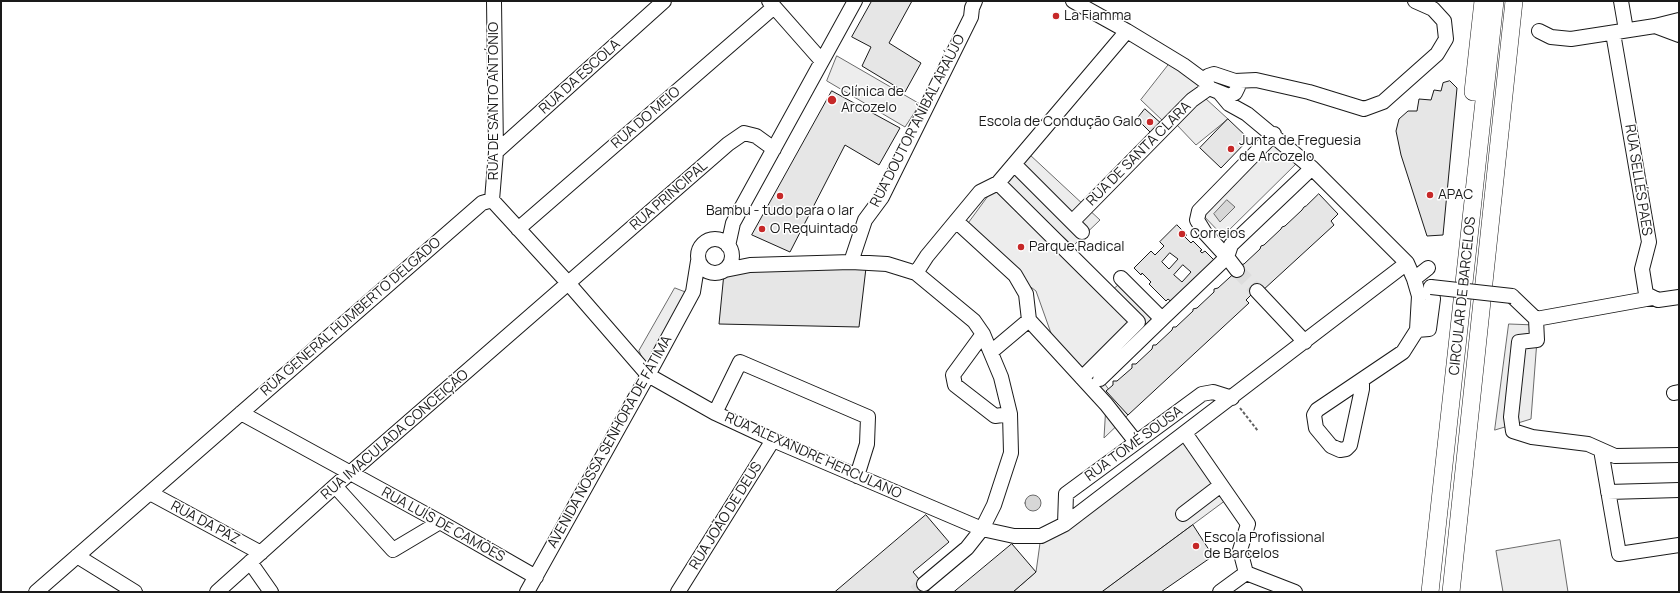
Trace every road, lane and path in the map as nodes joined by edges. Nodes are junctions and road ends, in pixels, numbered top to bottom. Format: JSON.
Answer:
{"nodes":[{"id":1,"x":494,"y":1,"type":"edge"},
{"id":2,"x":664,"y":1,"type":"edge"},
{"id":3,"x":854,"y":1,"type":"edge"},
{"id":4,"x":975,"y":1,"type":"edge"},
{"id":5,"x":1073,"y":1,"type":"edge"},
{"id":6,"x":1415,"y":1,"type":"edge"},
{"id":7,"x":1483,"y":1,"type":"edge"},
{"id":8,"x":1495,"y":1,"type":"edge"},
{"id":9,"x":1514,"y":1,"type":"edge"},
{"id":10,"x":1524,"y":1,"type":"edge"},
{"id":11,"x":1621,"y":1,"type":"edge"},
{"id":12,"x":772,"y":4,"type":"edge"},
{"id":13,"x":1679,"y":20,"type":"edge"},
{"id":14,"x":1655,"y":26,"type":"junction"},
{"id":15,"x":1127,"y":31,"type":"junction"},
{"id":16,"x":1540,"y":31,"type":"dead end"},
{"id":17,"x":1620,"y":31,"type":"junction"},
{"id":18,"x":1679,"y":35,"type":"edge"},
{"id":19,"x":822,"y":60,"type":"junction"},
{"id":20,"x":1210,"y":85,"type":"junction"},
{"id":21,"x":1235,"y":87,"type":"junction"},
{"id":22,"x":1247,"y":114,"type":"junction"},
{"id":23,"x":1274,"y":134,"type":"junction"},
{"id":24,"x":774,"y":149,"type":"junction"},
{"id":25,"x":496,"y":152,"type":"junction"},
{"id":26,"x":1014,"y":164,"type":"junction"},
{"id":27,"x":1312,"y":168,"type":"junction"},
{"id":28,"x":998,"y":182,"type":"junction"},
{"id":29,"x":492,"y":200,"type":"junction"},
{"id":30,"x":956,"y":221,"type":"junction"},
{"id":31,"x":734,"y":222,"type":"junction"},
{"id":32,"x":1072,"y":222,"type":"junction"},
{"id":33,"x":518,"y":229,"type":"junction"},
{"id":34,"x":1082,"y":232,"type":"dead end"},
{"id":35,"x":710,"y":240,"type":"junction"},
{"id":36,"x":730,"y":249,"type":"junction"},
{"id":37,"x":1227,"y":257,"type":"junction"},
{"id":38,"x":698,"y":261,"type":"junction"},
{"id":39,"x":850,"y":262,"type":"junction"},
{"id":40,"x":1407,"y":263,"type":"junction"},
{"id":41,"x":750,"y":265,"type":"junction"},
{"id":42,"x":1428,"y":268,"type":"dead end"},
{"id":43,"x":1237,"y":270,"type":"tunnel mouth"},
{"id":44,"x":722,"y":272,"type":"junction"},
{"id":45,"x":916,"y":273,"type":"junction"},
{"id":46,"x":1121,"y":278,"type":"dead end"},
{"id":47,"x":1414,"y":279,"type":"junction"},
{"id":48,"x":569,"y":284,"type":"junction"},
{"id":49,"x":1256,"y":291,"type":"tunnel mouth"},
{"id":50,"x":693,"y":292,"type":"junction"},
{"id":51,"x":1679,"y":297,"type":"edge"},
{"id":52,"x":1652,"y":298,"type":"junction"},
{"id":53,"x":1162,"y":319,"type":"junction"},
{"id":54,"x":1536,"y":319,"type":"junction"},
{"id":55,"x":1030,"y":320,"type":"junction"},
{"id":56,"x":1417,"y":330,"type":"junction"},
{"id":57,"x":983,"y":334,"type":"junction"},
{"id":58,"x":1305,"y":342,"type":"junction"},
{"id":59,"x":991,"y":352,"type":"junction"},
{"id":60,"x":648,"y":375,"type":"junction"},
{"id":61,"x":1082,"y":378,"type":"junction"},
{"id":62,"x":1100,"y":379,"type":"dead end"},
{"id":63,"x":1362,"y":380,"type":"junction"},
{"id":64,"x":1232,"y":398,"type":"junction"},
{"id":65,"x":241,"y":413,"type":"junction"},
{"id":66,"x":715,"y":413,"type":"junction"},
{"id":67,"x":1010,"y":414,"type":"junction"},
{"id":68,"x":1258,"y":431,"type":"dead end"},
{"id":69,"x":1184,"y":433,"type":"junction"},
{"id":70,"x":773,"y":440,"type":"junction"},
{"id":71,"x":1136,"y":442,"type":"junction"},
{"id":72,"x":1446,"y":443,"type":"junction"},
{"id":73,"x":1600,"y":450,"type":"junction"},
{"id":74,"x":1466,"y":455,"type":"junction"},
{"id":75,"x":1679,"y":455,"type":"edge"},
{"id":76,"x":350,"y":474,"type":"junction"},
{"id":77,"x":857,"y":476,"type":"junction"},
{"id":78,"x":1221,"y":485,"type":"junction"},
{"id":79,"x":335,"y":486,"type":"junction"},
{"id":80,"x":1679,"y":490,"type":"edge"},
{"id":81,"x":1608,"y":492,"type":"junction"},
{"id":82,"x":150,"y":493,"type":"junction"},
{"id":83,"x":1183,"y":514,"type":"dead end"},
{"id":84,"x":440,"y":522,"type":"junction"},
{"id":85,"x":1065,"y":524,"type":"junction"},
{"id":86,"x":982,"y":529,"type":"junction"},
{"id":87,"x":1679,"y":546,"type":"edge"},
{"id":88,"x":77,"y":556,"type":"junction"},
{"id":89,"x":255,"y":557,"type":"junction"},
{"id":90,"x":1246,"y":573,"type":"junction"},
{"id":91,"x":536,"y":577,"type":"junction"},
{"id":92,"x":924,"y":584,"type":"tunnel mouth"},
{"id":93,"x":220,"y":591,"type":"edge"},
{"id":94,"x":36,"y":592,"type":"edge"},
{"id":95,"x":135,"y":592,"type":"edge"},
{"id":96,"x":271,"y":592,"type":"edge"},
{"id":97,"x":527,"y":592,"type":"edge"},
{"id":98,"x":678,"y":592,"type":"edge"},
{"id":99,"x":1220,"y":592,"type":"edge"},
{"id":100,"x":1295,"y":592,"type":"edge"},
{"id":101,"x":1430,"y":592,"type":"edge"},
{"id":102,"x":1452,"y":592,"type":"edge"}],
"edges":[{"from":1,"to":25,"type":"street","name":"RUA DE SANTO ANTÓNIO"},
{"from":2,"to":25,"type":"street","name":"RUA DA ESCOLA"},
{"from":3,"to":19,"type":"street"},
{"from":4,"to":39,"type":"street","name":"RUA DOUTOR ANÍBAL ARAÚJO"},
{"from":5,"to":15,"type":"street"},
{"from":6,"to":21,"type":"street"},
{"from":7,"to":72,"type":"main road"},
{"from":8,"to":72,"type":"main road","name":"CIRCULAR DE BARCELOS"},
{"from":9,"to":74,"type":"main road","name":"CIRCULAR DE BARCELOS"},
{"from":10,"to":74,"type":"main road"},
{"from":11,"to":17,"type":"street","name":"RUA SELLÉS PAES"},
{"from":12,"to":19,"type":"street"},
{"from":12,"to":33,"type":"street","name":"RUA DO MEIO"},
{"from":13,"to":14,"type":"street"},
{"from":14,"to":17,"type":"street"},
{"from":14,"to":18,"type":"street"},
{"from":15,"to":20,"type":"street"},
{"from":15,"to":26,"type":"street"},
{"from":16,"to":17,"type":"street"},
{"from":17,"to":52,"type":"street","name":"RUA SELLÉS PAES"},
{"from":19,"to":24,"type":"street"},
{"from":20,"to":21,"type":"street"},
{"from":20,"to":21,"type":"street"},
{"from":20,"to":22,"type":"street"},
{"from":20,"to":32,"type":"street","name":"RUA DE SANTA CLARA"},
{"from":21,"to":22,"type":"street"},
{"from":22,"to":23,"type":"street"},
{"from":23,"to":27,"type":"street"},
{"from":23,"to":37,"type":"street"},
{"from":24,"to":31,"type":"street"},
{"from":24,"to":48,"type":"street","name":"RUA PRINCIPAL"},
{"from":25,"to":29,"type":"street","name":"RUA DE SANTO ANTÓNIO"},
{"from":26,"to":28,"type":"street"},
{"from":26,"to":32,"type":"street"},
{"from":27,"to":37,"type":"street"},
{"from":27,"to":40,"type":"street"},
{"from":28,"to":30,"type":"street"},
{"from":28,"to":61,"type":"street"},
{"from":29,"to":33,"type":"street"},
{"from":29,"to":65,"type":"street","name":"RUA GENERAL HUMBERTO DELGADO"},
{"from":30,"to":45,"type":"street"},
{"from":30,"to":55,"type":"street"},
{"from":31,"to":35,"type":"street"},
{"from":31,"to":36,"type":"street"},
{"from":32,"to":34,"type":"street"},
{"from":33,"to":48,"type":"street"},
{"from":35,"to":36,"type":"street"},
{"from":35,"to":38,"type":"street"},
{"from":36,"to":41,"type":"street"},
{"from":36,"to":44,"type":"street"},
{"from":37,"to":43,"type":"street"},
{"from":37,"to":53,"type":"street"},
{"from":38,"to":44,"type":"street"},
{"from":38,"to":50,"type":"street","name":"AVENIDA NOSSA SENHORA DE FÁTIMA"},
{"from":39,"to":41,"type":"street"},
{"from":39,"to":45,"type":"street"},
{"from":40,"to":47,"type":"street"},
{"from":40,"to":58,"type":"street","name":"RUA TOMÉ SOUSA"},
{"from":41,"to":44,"type":"street"},
{"from":42,"to":47,"type":"street"},
{"from":44,"to":50,"type":"street","name":"AVENIDA NOSSA SENHORA DE FÁTIMA"},
{"from":45,"to":57,"type":"street"},
{"from":46,"to":53,"type":"street"},
{"from":47,"to":56,"type":"street"},
{"from":48,"to":60,"type":"street"},
{"from":48,"to":76,"type":"street","name":"RUA IMACULADA CONCEIÇÃO"},
{"from":49,"to":58,"type":"street"},
{"from":50,"to":60,"type":"street","name":"AVENIDA NOSSA SENHORA DE FÁTIMA"},
{"from":51,"to":52,"type":"street"},
{"from":52,"to":54,"type":"street"},
{"from":53,"to":62,"type":"street"},
{"from":54,"to":56,"type":"street","bridge":true},
{"from":54,"to":73,"type":"street"},
{"from":55,"to":59,"type":"street"},
{"from":55,"to":61,"type":"street"},
{"from":56,"to":63,"type":"street"},
{"from":57,"to":59,"type":"street"},
{"from":57,"to":67,"type":"street"},
{"from":58,"to":64,"type":"street","name":"RUA TOMÉ SOUSA"},
{"from":59,"to":67,"type":"street"},
{"from":60,"to":66,"type":"street","name":"RUA ALEXANDRE HERCULANO"},
{"from":60,"to":91,"type":"street","name":"AVENIDA NOSSA SENHORA DE FÁTIMA"},
{"from":61,"to":71,"type":"street"},
{"from":63,"to":63,"type":"street"},
{"from":64,"to":68,"type":"path"},
{"from":64,"to":69,"type":"street","name":"RUA TOMÉ SOUSA"},
{"from":64,"to":71,"type":"street","name":"RUA TOMÉ SOUSA"},
{"from":65,"to":76,"type":"street","name":"RUA LUÍS DE CAMÕES"},
{"from":65,"to":82,"type":"street","name":"RUA GENERAL HUMBERTO DELGADO"},
{"from":66,"to":70,"type":"street","name":"RUA ALEXANDRE HERCULANO"},
{"from":66,"to":77,"type":"street"},
{"from":67,"to":86,"type":"street"},
{"from":69,"to":78,"type":"street"},
{"from":69,"to":85,"type":"street","name":"RUA TOMÉ SOUSA"},
{"from":70,"to":77,"type":"street","name":"RUA ALEXANDRE HERCULANO"},
{"from":70,"to":98,"type":"street","name":"RUA JOÃO DE DEUS"},
{"from":71,"to":85,"type":"street","name":"RUA TOMÉ SOUSA"},
{"from":72,"to":101,"type":"main road","name":"CIRCULAR DE BARCELOS"},
{"from":73,"to":75,"type":"street"},
{"from":73,"to":81,"type":"street"},
{"from":74,"to":102,"type":"main road","name":"CIRCULAR DE BARCELOS"},
{"from":76,"to":79,"type":"street","name":"RUA IMACULADA CONCEIÇÃO"},
{"from":76,"to":84,"type":"street","name":"RUA LUÍS DE CAMÕES"},
{"from":77,"to":86,"type":"street","name":"RUA ALEXANDRE HERCULANO"},
{"from":78,"to":83,"type":"street"},
{"from":78,"to":90,"type":"street"},
{"from":79,"to":84,"type":"street"},
{"from":79,"to":89,"type":"street","name":"RUA IMACULADA CONCEIÇÃO"},
{"from":80,"to":81,"type":"street"},
{"from":81,"to":87,"type":"street"},
{"from":82,"to":88,"type":"street","name":"RUA GENERAL HUMBERTO DELGADO"},
{"from":82,"to":89,"type":"street","name":"RUA DA PAZ"},
{"from":84,"to":91,"type":"street","name":"RUA LUÍS DE CAMÕES"},
{"from":85,"to":86,"type":"street","name":"RUA TOMÉ SOUSA"},
{"from":86,"to":92,"type":"street"},
{"from":88,"to":94,"type":"street","name":"RUA GENERAL HUMBERTO DELGADO"},
{"from":88,"to":95,"type":"street"},
{"from":89,"to":93,"type":"street","name":"RUA IMACULADA CONCEIÇÃO"},
{"from":89,"to":96,"type":"street"},
{"from":90,"to":99,"type":"street"},
{"from":90,"to":100,"type":"street"},
{"from":91,"to":97,"type":"street","name":"AVENIDA NOSSA SENHORA DE FÁTIMA"}]}
